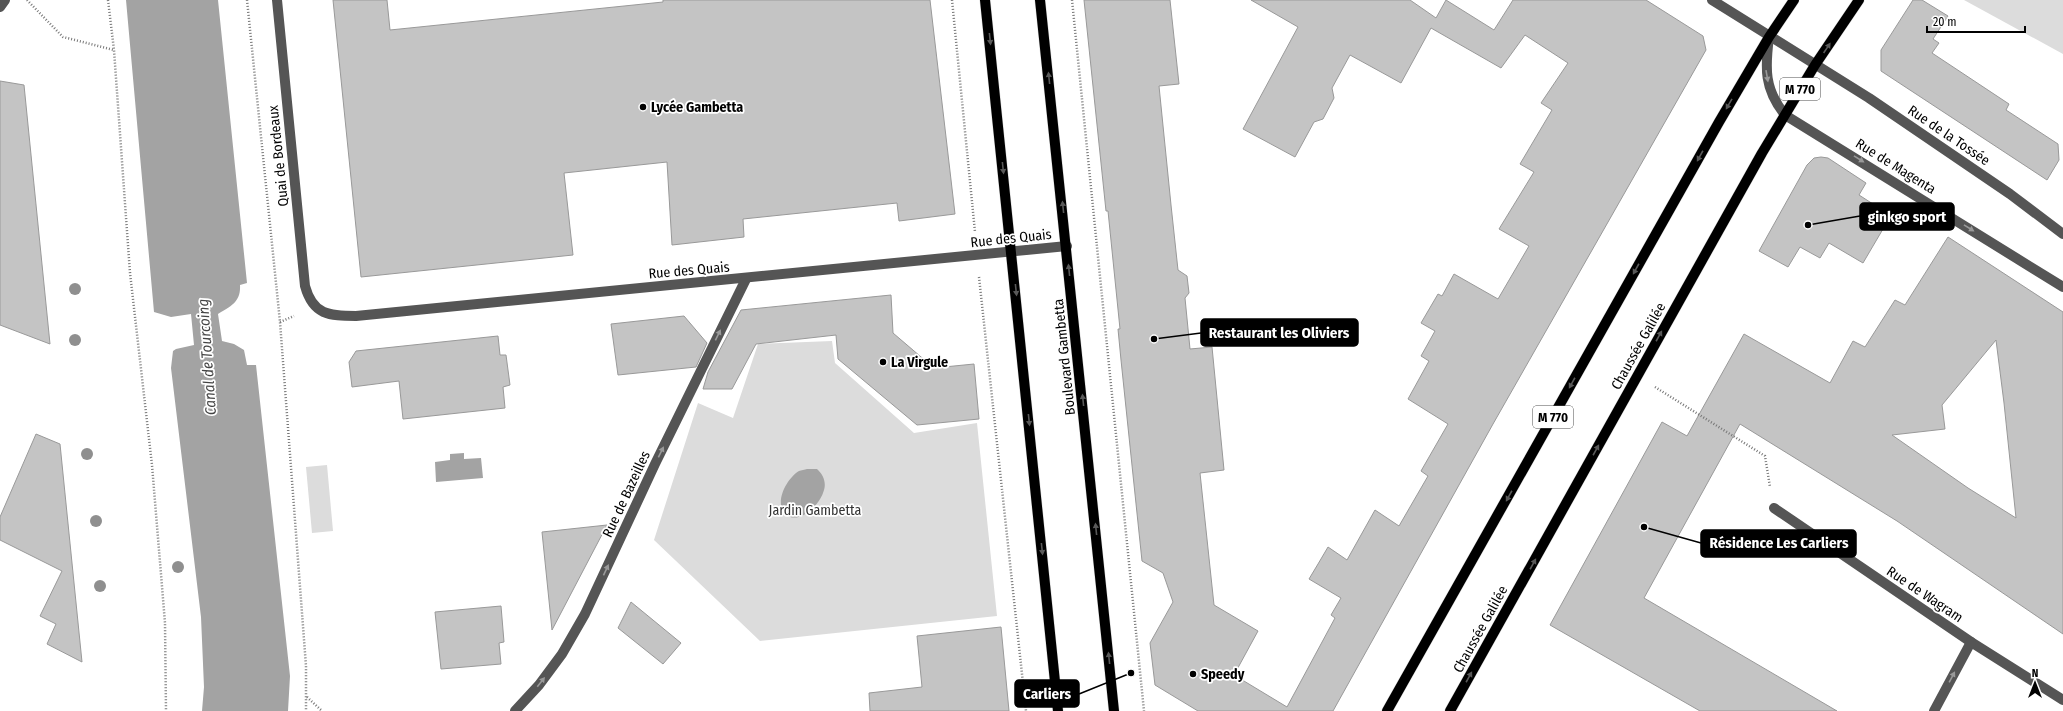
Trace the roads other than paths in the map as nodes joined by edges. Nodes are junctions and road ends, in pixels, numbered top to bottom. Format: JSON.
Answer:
{"nodes":[{"id":1,"x":5,"y":0,"type":"edge"},
{"id":2,"x":277,"y":0,"type":"edge"},
{"id":3,"x":986,"y":0,"type":"edge"},
{"id":4,"x":1040,"y":0,"type":"edge"},
{"id":5,"x":1712,"y":0,"type":"edge"},
{"id":6,"x":1794,"y":0,"type":"edge"},
{"id":7,"x":1859,"y":0,"type":"edge"},
{"id":8,"x":0,"y":7,"type":"edge"},
{"id":9,"x":1769,"y":37,"type":"junction"},
{"id":10,"x":1815,"y":65,"type":"junction"},
{"id":11,"x":1785,"y":114,"type":"junction"},
{"id":12,"x":2063,"y":234,"type":"edge"},
{"id":13,"x":1067,"y":246,"type":"junction"},
{"id":14,"x":1012,"y":251,"type":"junction"},
{"id":15,"x":746,"y":278,"type":"junction"},
{"id":16,"x":2063,"y":287,"type":"edge"},
{"id":17,"x":315,"y":307,"type":"joint"},
{"id":18,"x":1774,"y":508,"type":"road end"},
{"id":19,"x":1971,"y":642,"type":"junction"},
{"id":20,"x":2063,"y":700,"type":"edge"},
{"id":21,"x":515,"y":711,"type":"edge"},
{"id":22,"x":1058,"y":711,"type":"edge"},
{"id":23,"x":1114,"y":711,"type":"edge"},
{"id":24,"x":1387,"y":711,"type":"edge"},
{"id":25,"x":1450,"y":711,"type":"edge"},
{"id":26,"x":1934,"y":711,"type":"edge"}],
"edges":[{"from":1,"to":8,"type":"street"},
{"from":2,"to":17,"type":"street","name":"Quai de Bordeaux"},
{"from":3,"to":14,"type":"main road","one_way":true},
{"from":13,"to":4,"type":"main road","name":"Boulevard Gambetta","one_way":true},
{"from":5,"to":9,"type":"street","name":"Rue de la Tossée"},
{"from":6,"to":9,"type":"main road","number":"M 770"},
{"from":10,"to":7,"type":"main road","name":"Chaussée Galilée","number":"M 770","one_way":true},
{"from":9,"to":10,"type":"street","name":"Rue de la Tossée"},
{"from":9,"to":11,"type":"street","name":"Rue de Magenta","one_way":true},
{"from":9,"to":24,"type":"main road","number":"M 770","one_way":true},
{"from":10,"to":11,"type":"main road","name":"Chaussée Galilée","number":"M 770"},
{"from":10,"to":12,"type":"street","name":"Rue de la Tossée"},
{"from":11,"to":16,"type":"street","name":"Rue de Magenta","one_way":true},
{"from":25,"to":11,"type":"main road","name":"Chaussée Galilée","number":"M 770","one_way":true},
{"from":13,"to":14,"type":"street","name":"Rue des Quais"},
{"from":23,"to":13,"type":"main road","name":"Boulevard Gambetta","one_way":true},
{"from":14,"to":15,"type":"street","name":"Rue des Quais"},
{"from":14,"to":22,"type":"main road","one_way":true},
{"from":15,"to":17,"type":"street","name":"Rue des Quais"},
{"from":21,"to":15,"type":"street","name":"Rue de Bazeilles","one_way":true},
{"from":18,"to":19,"type":"street","name":"Rue de Wagram"},
{"from":19,"to":20,"type":"street","name":"Rue de Wagram"},
{"from":26,"to":19,"type":"street","one_way":true}]}
